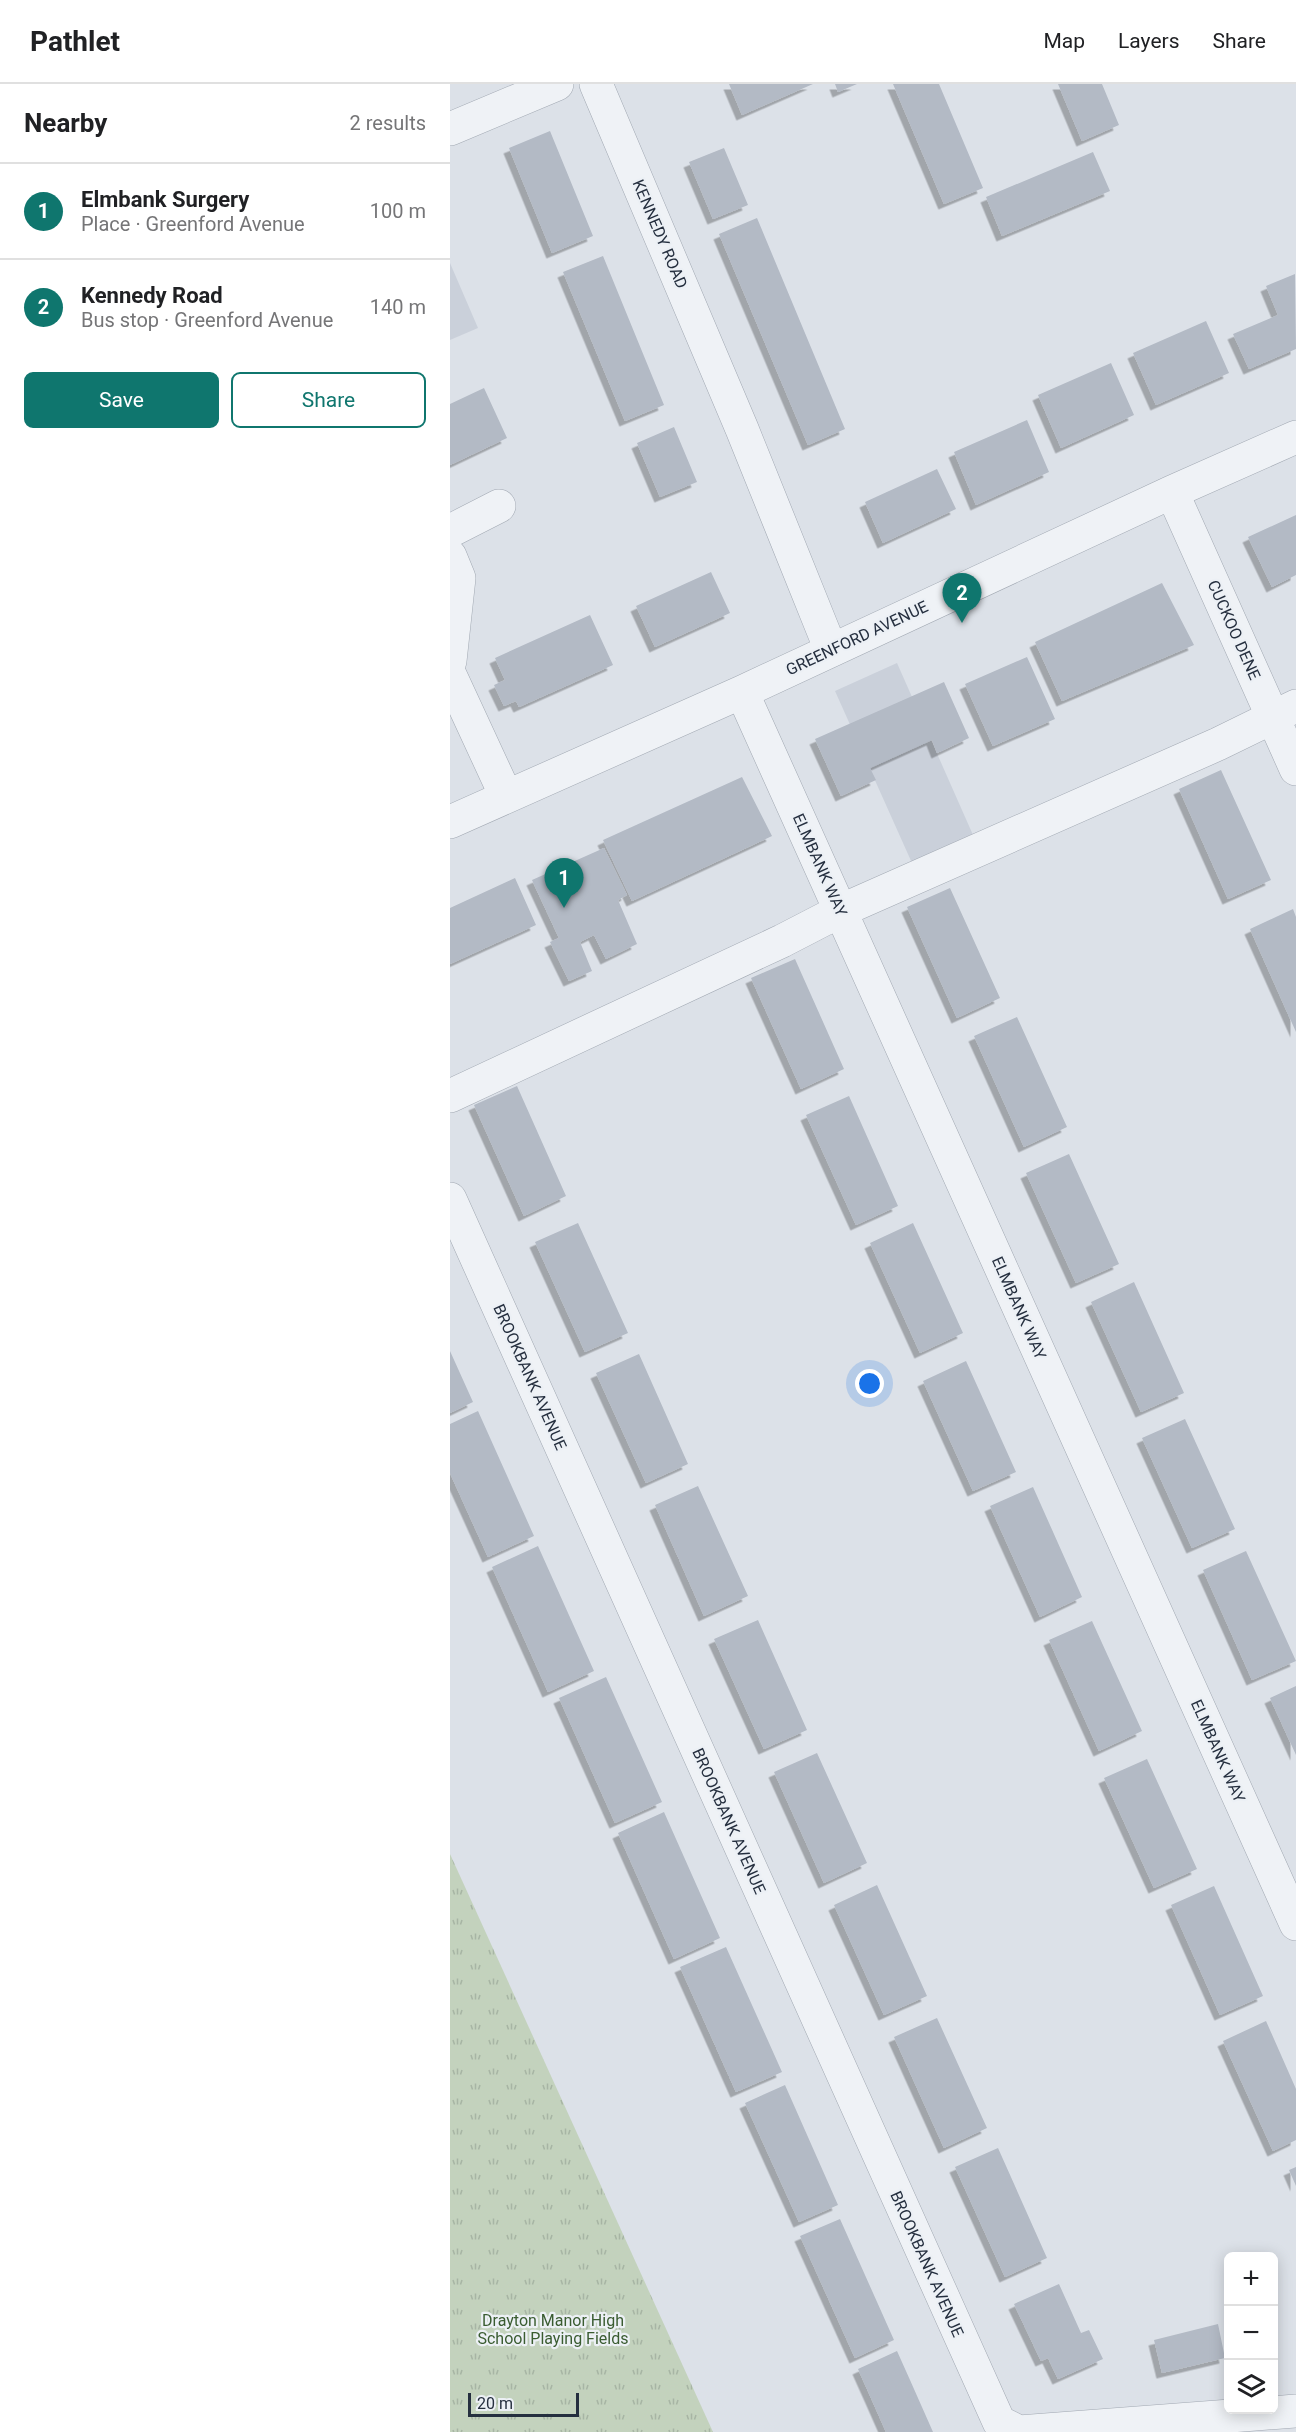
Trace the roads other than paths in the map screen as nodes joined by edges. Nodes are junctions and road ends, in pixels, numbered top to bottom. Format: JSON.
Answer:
{"nodes":[{"id":1,"x":557,"y":84,"type":"edge"},
{"id":2,"x":596,"y":84,"type":"edge"},
{"id":3,"x":450,"y":129,"type":"edge"},
{"id":4,"x":1296,"y":437,"type":"edge"},
{"id":5,"x":1172,"y":492,"type":"junction"},
{"id":6,"x":499,"y":506,"type":"dead end"},
{"id":7,"x":450,"y":531,"type":"edge"},
{"id":8,"x":450,"y":556,"type":"edge"},
{"id":9,"x":831,"y":650,"type":"junction"},
{"id":10,"x":450,"y":661,"type":"edge"},
{"id":11,"x":450,"y":675,"type":"edge"},
{"id":12,"x":742,"y":692,"type":"junction"},
{"id":13,"x":1284,"y":712,"type":"edge"},
{"id":14,"x":1296,"y":769,"type":"edge"},
{"id":15,"x":506,"y":796,"type":"junction"},
{"id":16,"x":450,"y":822,"type":"edge"},
{"id":17,"x":840,"y":911,"type":"junction"},
{"id":18,"x":450,"y":1096,"type":"edge"},
{"id":19,"x":450,"y":1199,"type":"edge"},
{"id":20,"x":1296,"y":1924,"type":"edge"},
{"id":21,"x":1296,"y":2411,"type":"edge"},
{"id":22,"x":1018,"y":2432,"type":"edge"}],
"edges":[{"from":1,"to":3,"type":"street"},
{"from":2,"to":9,"type":"street","name":"KENNEDY ROAD"},
{"from":4,"to":5,"type":"street","name":"GREENFORD AVENUE"},
{"from":5,"to":9,"type":"street","name":"GREENFORD AVENUE"},
{"from":5,"to":13,"type":"street","name":"CUCKOO DENE"},
{"from":6,"to":7,"type":"street"},
{"from":8,"to":10,"type":"street"},
{"from":9,"to":12,"type":"street","name":"GREENFORD AVENUE"},
{"from":11,"to":15,"type":"street"},
{"from":12,"to":15,"type":"street","name":"GREENFORD AVENUE"},
{"from":12,"to":17,"type":"street","name":"ELMBANK WAY"},
{"from":13,"to":14,"type":"street","name":"CUCKOO DENE"},
{"from":13,"to":17,"type":"street"},
{"from":15,"to":16,"type":"street","name":"GREENFORD AVENUE"},
{"from":17,"to":18,"type":"street"},
{"from":17,"to":20,"type":"street","name":"ELMBANK WAY"},
{"from":19,"to":22,"type":"street","name":"BROOKBANK AVENUE"},
{"from":21,"to":22,"type":"street"}]}
